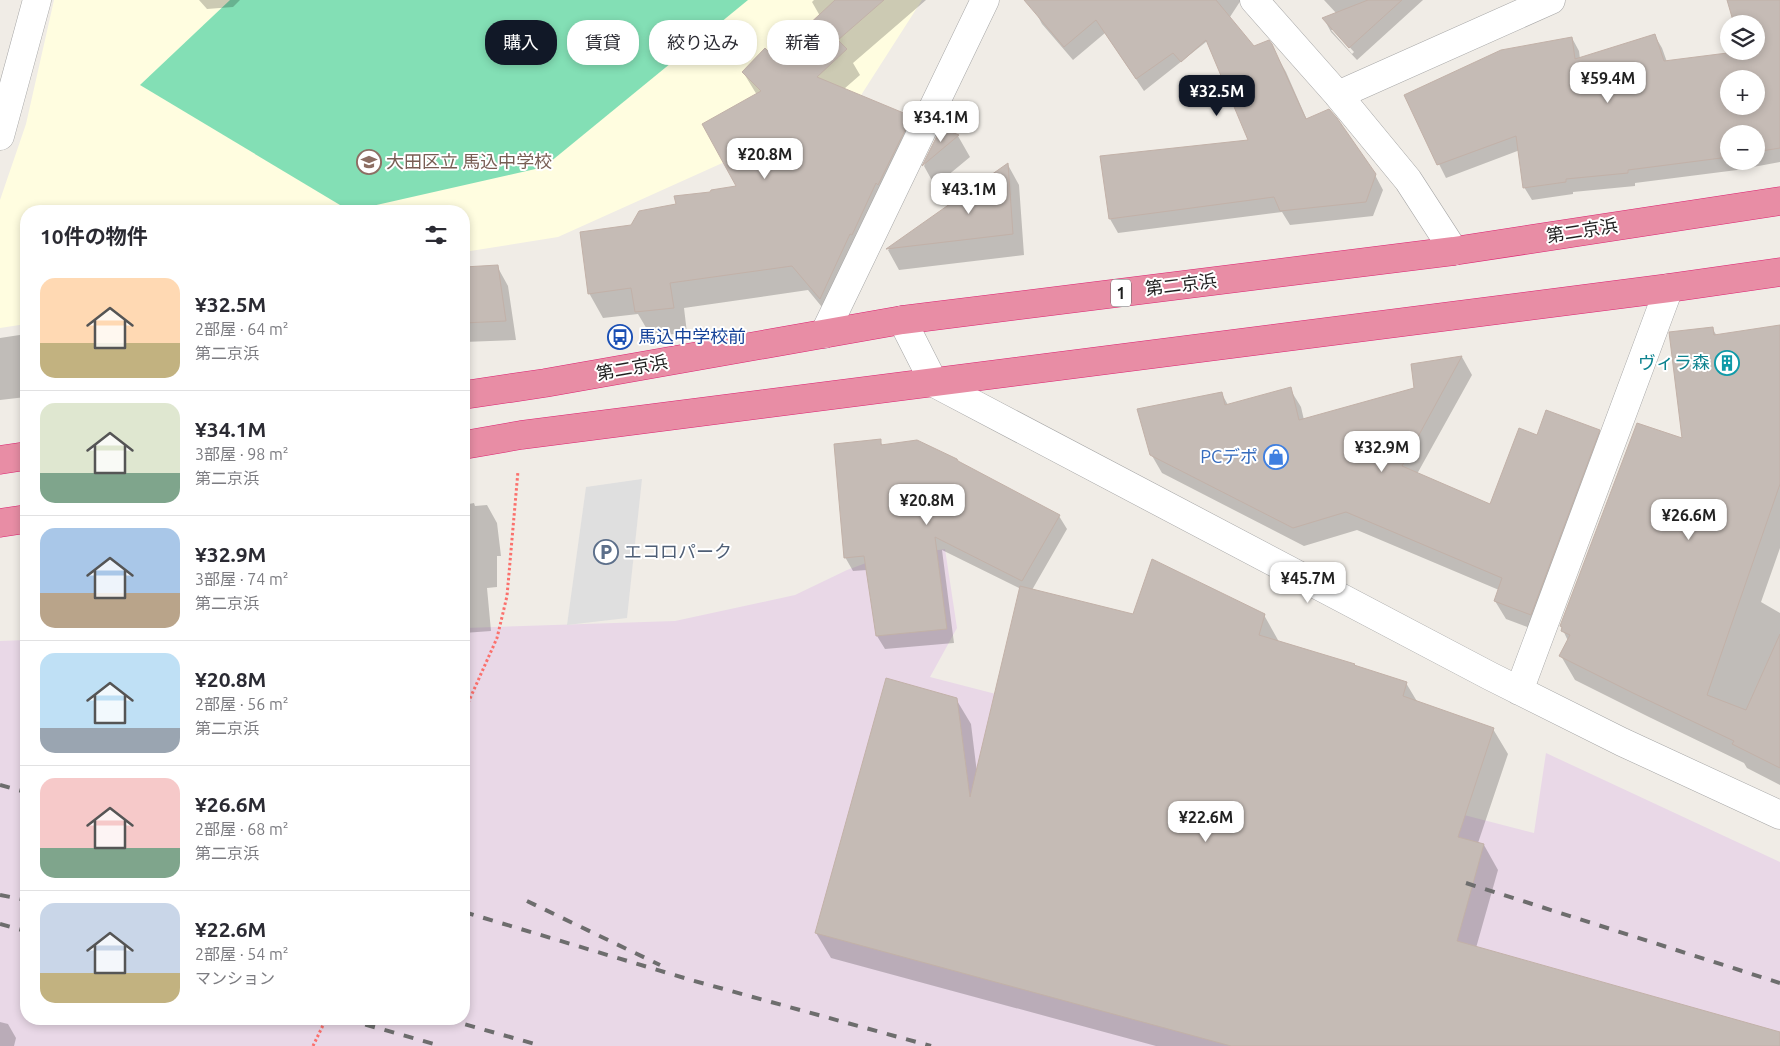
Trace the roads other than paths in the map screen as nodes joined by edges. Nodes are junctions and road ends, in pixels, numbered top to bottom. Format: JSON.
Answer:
{"nodes":[{"id":1,"x":37,"y":0,"type":"edge"},
{"id":2,"x":985,"y":0,"type":"edge"},
{"id":3,"x":1254,"y":0,"type":"edge"},
{"id":4,"x":1551,"y":0,"type":"edge"},
{"id":5,"x":1338,"y":95,"type":"junction"},
{"id":6,"x":0,"y":136,"type":"edge"},
{"id":7,"x":1780,"y":201,"type":"edge"},
{"id":8,"x":1454,"y":251,"type":"junction"},
{"id":9,"x":1780,"y":272,"type":"edge"},
{"id":10,"x":1668,"y":288,"type":"junction"},
{"id":11,"x":902,"y":320,"type":"junction"},
{"id":12,"x":824,"y":334,"type":"junction"},
{"id":13,"x":934,"y":383,"type":"junction"},
{"id":14,"x":470,"y":393,"type":"edge"},
{"id":15,"x":470,"y":444,"type":"edge"},
{"id":16,"x":20,"y":457,"type":"edge"},
{"id":17,"x":0,"y":460,"type":"edge"},
{"id":18,"x":20,"y":520,"type":"edge"},
{"id":19,"x":0,"y":522,"type":"edge"},
{"id":20,"x":1519,"y":691,"type":"junction"},
{"id":21,"x":1780,"y":816,"type":"edge"}],
"edges":[{"from":1,"to":6,"type":"street"},
{"from":2,"to":12,"type":"street"},
{"from":3,"to":5,"type":"street"},
{"from":4,"to":5,"type":"street"},
{"from":5,"to":8,"type":"street"},
{"from":7,"to":8,"type":"highway","name":"第二京浜","number":"1"},
{"from":8,"to":11,"type":"highway","name":"第二京浜","number":"1"},
{"from":9,"to":10,"type":"highway"},
{"from":10,"to":13,"type":"highway"},
{"from":10,"to":20,"type":"street"},
{"from":11,"to":12,"type":"highway","name":"第二京浜","number":"1"},
{"from":11,"to":13,"type":"street"},
{"from":12,"to":14,"type":"highway","name":"第二京浜","number":"1"},
{"from":13,"to":15,"type":"highway"},
{"from":13,"to":20,"type":"street"},
{"from":16,"to":17,"type":"highway"},
{"from":18,"to":19,"type":"highway"},
{"from":20,"to":21,"type":"street"}]}
